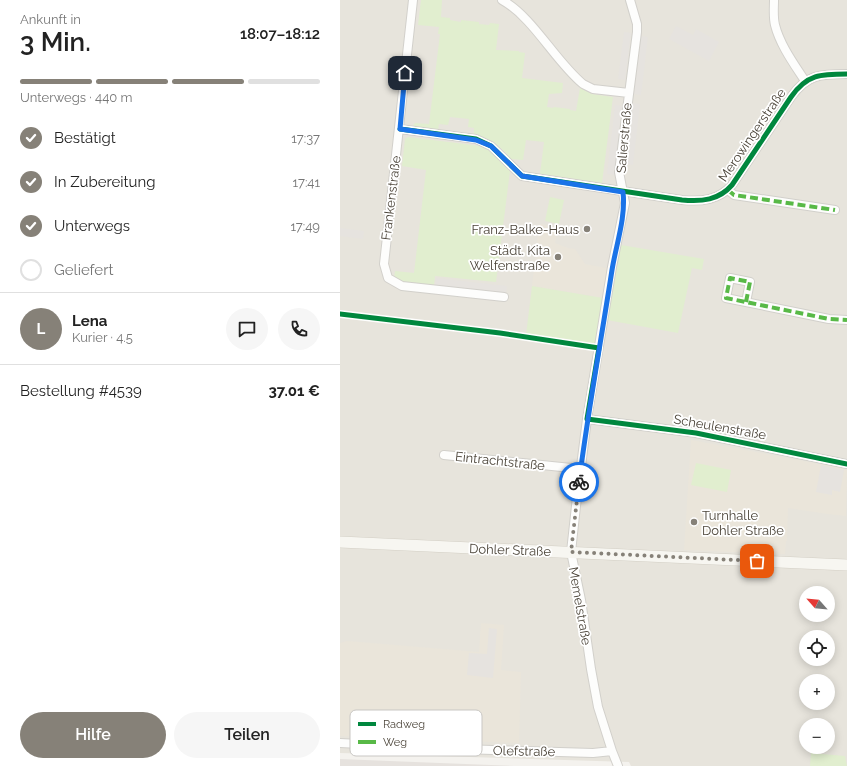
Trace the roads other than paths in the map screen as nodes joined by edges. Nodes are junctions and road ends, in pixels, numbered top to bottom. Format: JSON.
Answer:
{"nodes":[{"id":1,"x":413,"y":0,"type":"edge"},
{"id":2,"x":502,"y":0,"type":"edge"},
{"id":3,"x":630,"y":0,"type":"edge"},
{"id":4,"x":774,"y":0,"type":"edge"},
{"id":5,"x":847,"y":74,"type":"edge"},
{"id":6,"x":805,"y":81,"type":"junction"},
{"id":7,"x":628,"y":93,"type":"junction"},
{"id":8,"x":400,"y":129,"type":"junction"},
{"id":9,"x":728,"y":190,"type":"junction"},
{"id":10,"x":623,"y":192,"type":"junction"},
{"id":11,"x":835,"y":210,"type":"dead end"},
{"id":12,"x":504,"y":297,"type":"dead end"},
{"id":13,"x":746,"y":302,"type":"dead end"},
{"id":14,"x":847,"y":320,"type":"edge"},
{"id":15,"x":588,"y":419,"type":"junction"},
{"id":16,"x":444,"y":455,"type":"dead end"},
{"id":17,"x":847,"y":464,"type":"edge"},
{"id":18,"x":581,"y":469,"type":"junction"},
{"id":19,"x":340,"y":542,"type":"edge"},
{"id":20,"x":571,"y":552,"type":"junction"},
{"id":21,"x":847,"y":565,"type":"edge"},
{"id":22,"x":340,"y":743,"type":"edge"},
{"id":23,"x":350,"y":744,"type":"edge"},
{"id":24,"x":482,"y":750,"type":"edge"},
{"id":25,"x":612,"y":751,"type":"junction"},
{"id":26,"x":618,"y":766,"type":"edge"}],
"edges":[{"from":1,"to":8,"type":"street","name":"Frankenstraße"},
{"from":2,"to":7,"type":"street"},
{"from":3,"to":7,"type":"street","name":"Salierstraße"},
{"from":4,"to":6,"type":"street"},
{"from":5,"to":6,"type":"street"},
{"from":6,"to":9,"type":"street","name":"Merowingerstraße"},
{"from":7,"to":10,"type":"street","name":"Salierstraße"},
{"from":8,"to":10,"type":"street","name":"Merowingerstraße"},
{"from":8,"to":12,"type":"street","name":"Frankenstraße"},
{"from":9,"to":10,"type":"street","name":"Merowingerstraße"},
{"from":9,"to":11,"type":"street","name":"Merowingerstraße"},
{"from":10,"to":15,"type":"street","name":"Salierstraße"},
{"from":13,"to":14,"type":"street"},
{"from":15,"to":17,"type":"street","name":"Scheulenstraße"},
{"from":15,"to":18,"type":"street","name":"Memelstraße"},
{"from":16,"to":18,"type":"street","name":"Eintrachtstraße"},
{"from":18,"to":20,"type":"street","name":"Memelstraße"},
{"from":19,"to":20,"type":"main road","name":"Dohler Straße"},
{"from":20,"to":21,"type":"main road","name":"Dohler Straße"},
{"from":20,"to":25,"type":"street","name":"Memelstraße"},
{"from":22,"to":23,"type":"street","name":"Olefstraße"},
{"from":24,"to":25,"type":"street","name":"Olefstraße"},
{"from":25,"to":26,"type":"street","name":"Memelstraße"}]}
